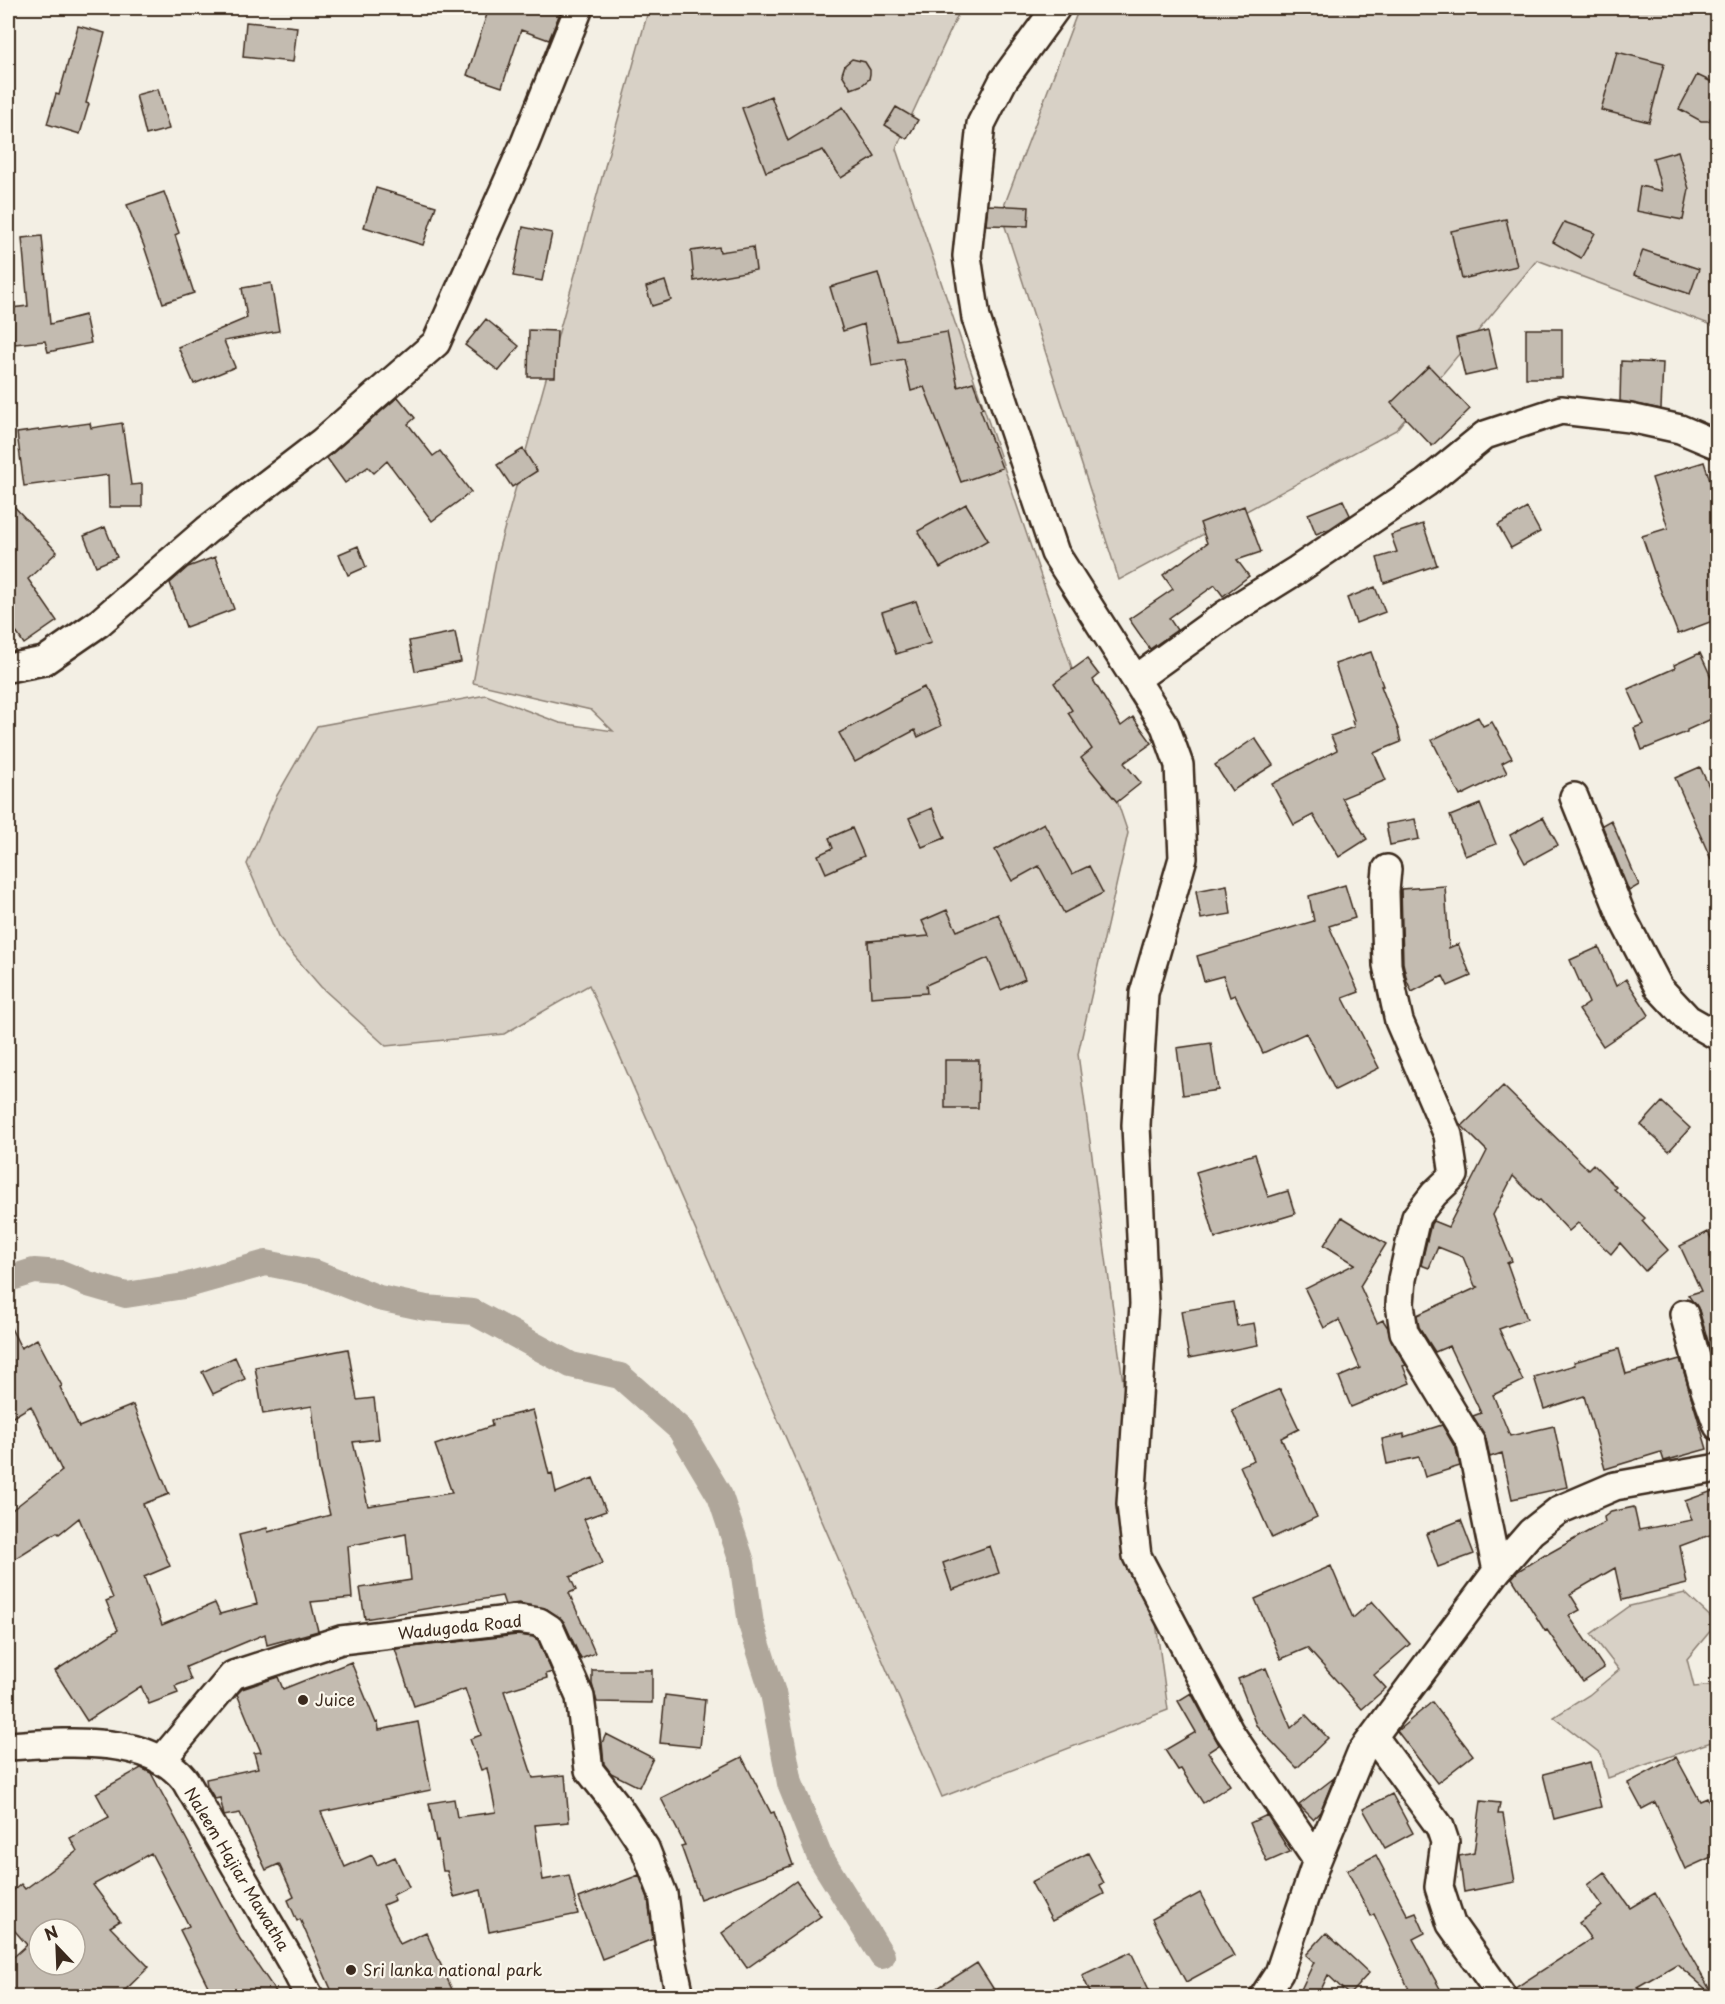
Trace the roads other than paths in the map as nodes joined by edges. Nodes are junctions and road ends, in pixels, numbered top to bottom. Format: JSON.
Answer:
{"nodes":[{"id":1,"x":579,"y":8,"type":"edge"},
{"id":2,"x":1056,"y":8,"type":"edge"},
{"id":3,"x":1718,"y":445,"type":"edge"},
{"id":4,"x":8,"y":668,"type":"edge"},
{"id":5,"x":1136,"y":679,"type":"junction"},
{"id":6,"x":1574,"y":798,"type":"dead end"},
{"id":7,"x":1387,"y":869,"type":"dead end"},
{"id":8,"x":1718,"y":1036,"type":"edge"},
{"id":9,"x":1684,"y":1314,"type":"dead end"},
{"id":10,"x":1718,"y":1426,"type":"edge"},
{"id":11,"x":1718,"y":1468,"type":"edge"},
{"id":12,"x":1497,"y":1571,"type":"junction"},
{"id":13,"x":1374,"y":1737,"type":"junction"},
{"id":14,"x":8,"y":1746,"type":"edge"},
{"id":15,"x":161,"y":1761,"type":"junction"},
{"id":16,"x":1317,"y":1860,"type":"junction"},
{"id":17,"x":309,"y":1996,"type":"edge"},
{"id":18,"x":680,"y":1996,"type":"edge"},
{"id":19,"x":1264,"y":1996,"type":"edge"},
{"id":20,"x":1502,"y":1996,"type":"edge"}],
"edges":[{"from":1,"to":4,"type":"street"},
{"from":2,"to":5,"type":"street"},
{"from":3,"to":5,"type":"street"},
{"from":5,"to":16,"type":"street"},
{"from":6,"to":8,"type":"street"},
{"from":7,"to":12,"type":"street"},
{"from":9,"to":10,"type":"street"},
{"from":11,"to":12,"type":"street"},
{"from":12,"to":13,"type":"street"},
{"from":13,"to":16,"type":"street"},
{"from":13,"to":20,"type":"street"},
{"from":14,"to":15,"type":"street","name":"Naleem Hajiar Mawatha"},
{"from":15,"to":17,"type":"street","name":"Naleem Hajiar Mawatha"},
{"from":15,"to":18,"type":"street","name":"Wadugoda Road"},
{"from":16,"to":19,"type":"street"}]}
